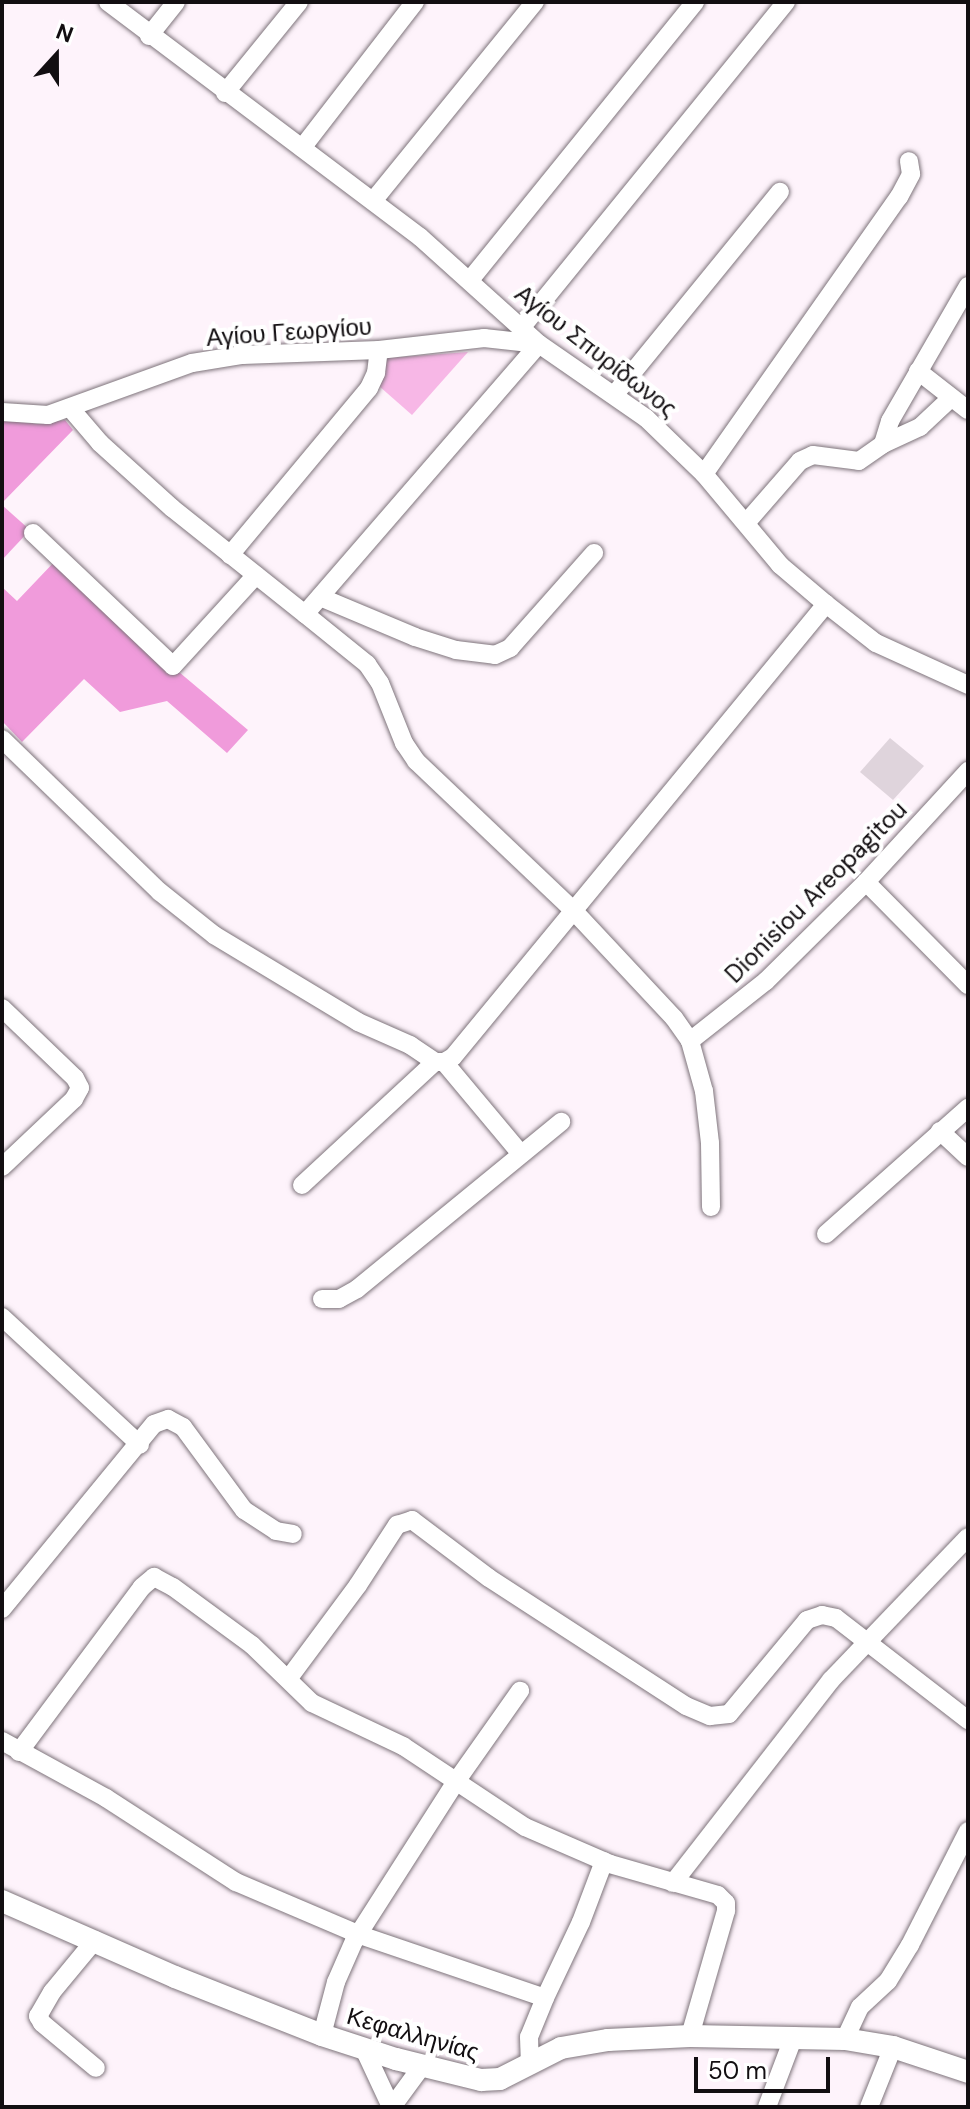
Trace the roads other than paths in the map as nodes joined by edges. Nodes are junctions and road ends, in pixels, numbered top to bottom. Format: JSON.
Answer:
{"nodes":[{"id":1,"x":108,"y":2,"type":"edge"},
{"id":2,"x":176,"y":2,"type":"edge"},
{"id":3,"x":299,"y":2,"type":"edge"},
{"id":4,"x":415,"y":2,"type":"edge"},
{"id":5,"x":535,"y":2,"type":"edge"},
{"id":6,"x":695,"y":2,"type":"edge"},
{"id":7,"x":786,"y":2,"type":"edge"},
{"id":8,"x":149,"y":36,"type":"junction"},
{"id":9,"x":225,"y":93,"type":"junction"},
{"id":10,"x":302,"y":148,"type":"junction"},
{"id":11,"x":909,"y":161,"type":"dead end"},
{"id":12,"x":780,"y":192,"type":"dead end"},
{"id":13,"x":373,"y":201,"type":"junction"},
{"id":14,"x":470,"y":280,"type":"junction"},
{"id":15,"x":968,"y":286,"type":"edge"},
{"id":16,"x":505,"y":313,"type":"junction"},
{"id":17,"x":521,"y":328,"type":"junction"},
{"id":18,"x":484,"y":338,"type":"junction"},
{"id":19,"x":539,"y":344,"type":"junction"},
{"id":20,"x":379,"y":350,"type":"junction"},
{"id":21,"x":918,"y":371,"type":"junction"},
{"id":22,"x":615,"y":394,"type":"junction"},
{"id":23,"x":951,"y":398,"type":"junction"},
{"id":24,"x":71,"y":409,"type":"junction"},
{"id":25,"x":968,"y":410,"type":"edge"},
{"id":26,"x":2,"y":412,"type":"edge"},
{"id":27,"x":883,"y":444,"type":"junction"},
{"id":28,"x":704,"y":474,"type":"junction"},
{"id":29,"x":746,"y":523,"type":"junction"},
{"id":30,"x":33,"y":533,"type":"dead end"},
{"id":31,"x":594,"y":553,"type":"dead end"},
{"id":32,"x":230,"y":555,"type":"junction"},
{"id":33,"x":256,"y":575,"type":"junction"},
{"id":34,"x":320,"y":597,"type":"junction"},
{"id":35,"x":826,"y":604,"type":"junction"},
{"id":36,"x":305,"y":614,"type":"junction"},
{"id":37,"x":968,"y":685,"type":"edge"},
{"id":38,"x":2,"y":739,"type":"edge"},
{"id":39,"x":968,"y":771,"type":"edge"},
{"id":40,"x":866,"y":882,"type":"junction"},
{"id":41,"x":572,"y":909,"type":"junction"},
{"id":42,"x":968,"y":985,"type":"edge"},
{"id":43,"x":2,"y":1008,"type":"edge"},
{"id":44,"x":690,"y":1041,"type":"junction"},
{"id":45,"x":440,"y":1062,"type":"junction"},
{"id":46,"x":968,"y":1108,"type":"edge"},
{"id":47,"x":561,"y":1122,"type":"dead end"},
{"id":48,"x":940,"y":1131,"type":"junction"},
{"id":49,"x":521,"y":1154,"type":"junction"},
{"id":50,"x":968,"y":1157,"type":"edge"},
{"id":51,"x":2,"y":1167,"type":"edge"},
{"id":52,"x":302,"y":1185,"type":"dead end"},
{"id":53,"x":711,"y":1207,"type":"dead end"},
{"id":54,"x":826,"y":1234,"type":"dead end"},
{"id":55,"x":322,"y":1299,"type":"dead end"},
{"id":56,"x":2,"y":1317,"type":"edge"},
{"id":57,"x":140,"y":1445,"type":"junction"},
{"id":58,"x":293,"y":1534,"type":"dead end"},
{"id":59,"x":968,"y":1537,"type":"edge"},
{"id":60,"x":2,"y":1609,"type":"edge"},
{"id":61,"x":865,"y":1641,"type":"junction"},
{"id":62,"x":289,"y":1678,"type":"junction"},
{"id":63,"x":520,"y":1691,"type":"dead end"},
{"id":64,"x":968,"y":1720,"type":"edge"},
{"id":65,"x":2,"y":1741,"type":"edge"},
{"id":66,"x":19,"y":1752,"type":"junction"},
{"id":67,"x":455,"y":1783,"type":"junction"},
{"id":68,"x":968,"y":1831,"type":"edge"},
{"id":69,"x":604,"y":1861,"type":"junction"},
{"id":70,"x":673,"y":1883,"type":"junction"},
{"id":71,"x":2,"y":1901,"type":"edge"},
{"id":72,"x":360,"y":1935,"type":"junction"},
{"id":73,"x":95,"y":1940,"type":"junction"},
{"id":74,"x":545,"y":1998,"type":"junction"},
{"id":75,"x":322,"y":2035,"type":"junction"},
{"id":76,"x":690,"y":2036,"type":"junction"},
{"id":77,"x":794,"y":2036,"type":"junction"},
{"id":78,"x":845,"y":2039,"type":"junction"},
{"id":79,"x":893,"y":2047,"type":"junction"},
{"id":80,"x":364,"y":2049,"type":"junction"},
{"id":81,"x":530,"y":2062,"type":"junction"},
{"id":82,"x":422,"y":2066,"type":"junction"},
{"id":83,"x":96,"y":2068,"type":"dead end"},
{"id":84,"x":968,"y":2072,"type":"edge"},
{"id":85,"x":392,"y":2107,"type":"edge"},
{"id":86,"x":767,"y":2107,"type":"edge"},
{"id":87,"x":869,"y":2107,"type":"edge"}],
"edges":[{"from":1,"to":8,"type":"street","name":"Αγίου Σπυρίδωνος"},
{"from":2,"to":8,"type":"street"},
{"from":3,"to":9,"type":"street"},
{"from":4,"to":10,"type":"street"},
{"from":5,"to":13,"type":"street"},
{"from":6,"to":14,"type":"street"},
{"from":7,"to":17,"type":"street"},
{"from":8,"to":9,"type":"street","name":"Αγίου Σπυρίδωνος"},
{"from":9,"to":10,"type":"street","name":"Αγίου Σπυρίδωνος"},
{"from":10,"to":13,"type":"street","name":"Αγίου Σπυρίδωνος"},
{"from":11,"to":28,"type":"street"},
{"from":12,"to":22,"type":"street"},
{"from":13,"to":14,"type":"street","name":"Αγίου Σπυρίδωνος"},
{"from":14,"to":16,"type":"street","name":"Αγίου Σπυρίδωνος"},
{"from":15,"to":21,"type":"street"},
{"from":16,"to":17,"type":"street","name":"Αγίου Σπυρίδωνος"},
{"from":16,"to":18,"type":"street"},
{"from":17,"to":19,"type":"street","name":"Αγίου Σπυρίδωνος"},
{"from":18,"to":19,"type":"street","name":"Αγίου Γεωργίου"},
{"from":18,"to":20,"type":"street","name":"Αγίου Γεωργίου"},
{"from":19,"to":22,"type":"street","name":"Αγίου Σπυρίδωνος"},
{"from":19,"to":34,"type":"street"},
{"from":20,"to":24,"type":"street","name":"Αγίου Γεωργίου"},
{"from":20,"to":32,"type":"street"},
{"from":21,"to":23,"type":"street"},
{"from":21,"to":27,"type":"street"},
{"from":22,"to":28,"type":"street","name":"Αγίου Σπυρίδωνος"},
{"from":23,"to":25,"type":"street"},
{"from":23,"to":27,"type":"street"},
{"from":24,"to":26,"type":"street","name":"Αγίου Γεωργίου"},
{"from":24,"to":32,"type":"street"},
{"from":27,"to":29,"type":"street"},
{"from":28,"to":29,"type":"street","name":"Αγίου Σπυρίδωνος"},
{"from":29,"to":35,"type":"street","name":"Αγίου Σπυρίδωνος"},
{"from":30,"to":33,"type":"street"},
{"from":31,"to":34,"type":"street"},
{"from":32,"to":33,"type":"street"},
{"from":33,"to":36,"type":"street"},
{"from":34,"to":36,"type":"street"},
{"from":35,"to":37,"type":"street","name":"Αγίου Σπυρίδωνος"},
{"from":35,"to":41,"type":"street"},
{"from":36,"to":41,"type":"street"},
{"from":38,"to":45,"type":"street"},
{"from":39,"to":40,"type":"street","name":"Dionisiou Areopagitou"},
{"from":40,"to":42,"type":"street"},
{"from":40,"to":44,"type":"street","name":"Dionisiou Areopagitou"},
{"from":41,"to":44,"type":"street"},
{"from":41,"to":45,"type":"street"},
{"from":43,"to":51,"type":"street"},
{"from":44,"to":53,"type":"street"},
{"from":45,"to":49,"type":"street"},
{"from":45,"to":52,"type":"street"},
{"from":46,"to":48,"type":"street"},
{"from":47,"to":49,"type":"street"},
{"from":48,"to":50,"type":"street"},
{"from":48,"to":54,"type":"street"},
{"from":49,"to":55,"type":"street"},
{"from":56,"to":57,"type":"street"},
{"from":57,"to":58,"type":"street"},
{"from":57,"to":60,"type":"street"},
{"from":59,"to":61,"type":"street"},
{"from":61,"to":62,"type":"street"},
{"from":61,"to":64,"type":"street"},
{"from":61,"to":70,"type":"street"},
{"from":62,"to":66,"type":"street"},
{"from":62,"to":67,"type":"street"},
{"from":63,"to":67,"type":"street"},
{"from":65,"to":66,"type":"street"},
{"from":66,"to":72,"type":"street"},
{"from":67,"to":69,"type":"street"},
{"from":67,"to":72,"type":"street"},
{"from":68,"to":78,"type":"street"},
{"from":69,"to":70,"type":"street"},
{"from":69,"to":74,"type":"street"},
{"from":70,"to":76,"type":"street"},
{"from":71,"to":73,"type":"street","name":"Κεφαλληνίας"},
{"from":72,"to":74,"type":"street"},
{"from":72,"to":75,"type":"street"},
{"from":73,"to":75,"type":"street","name":"Κεφαλληνίας"},
{"from":73,"to":83,"type":"street"},
{"from":74,"to":81,"type":"street"},
{"from":75,"to":80,"type":"street","name":"Κεφαλληνίας"},
{"from":76,"to":77,"type":"street","name":"Κεφαλληνίας"},
{"from":76,"to":81,"type":"street","name":"Κεφαλληνίας"},
{"from":77,"to":78,"type":"street","name":"Κεφαλληνίας"},
{"from":77,"to":86,"type":"street"},
{"from":78,"to":79,"type":"street","name":"Κεφαλληνίας"},
{"from":79,"to":84,"type":"street","name":"Κεφαλληνίας"},
{"from":79,"to":87,"type":"street"},
{"from":80,"to":82,"type":"street","name":"Κεφαλληνίας"},
{"from":80,"to":85,"type":"street"},
{"from":81,"to":82,"type":"street","name":"Κεφαλληνίας"},
{"from":82,"to":85,"type":"street"}]}
